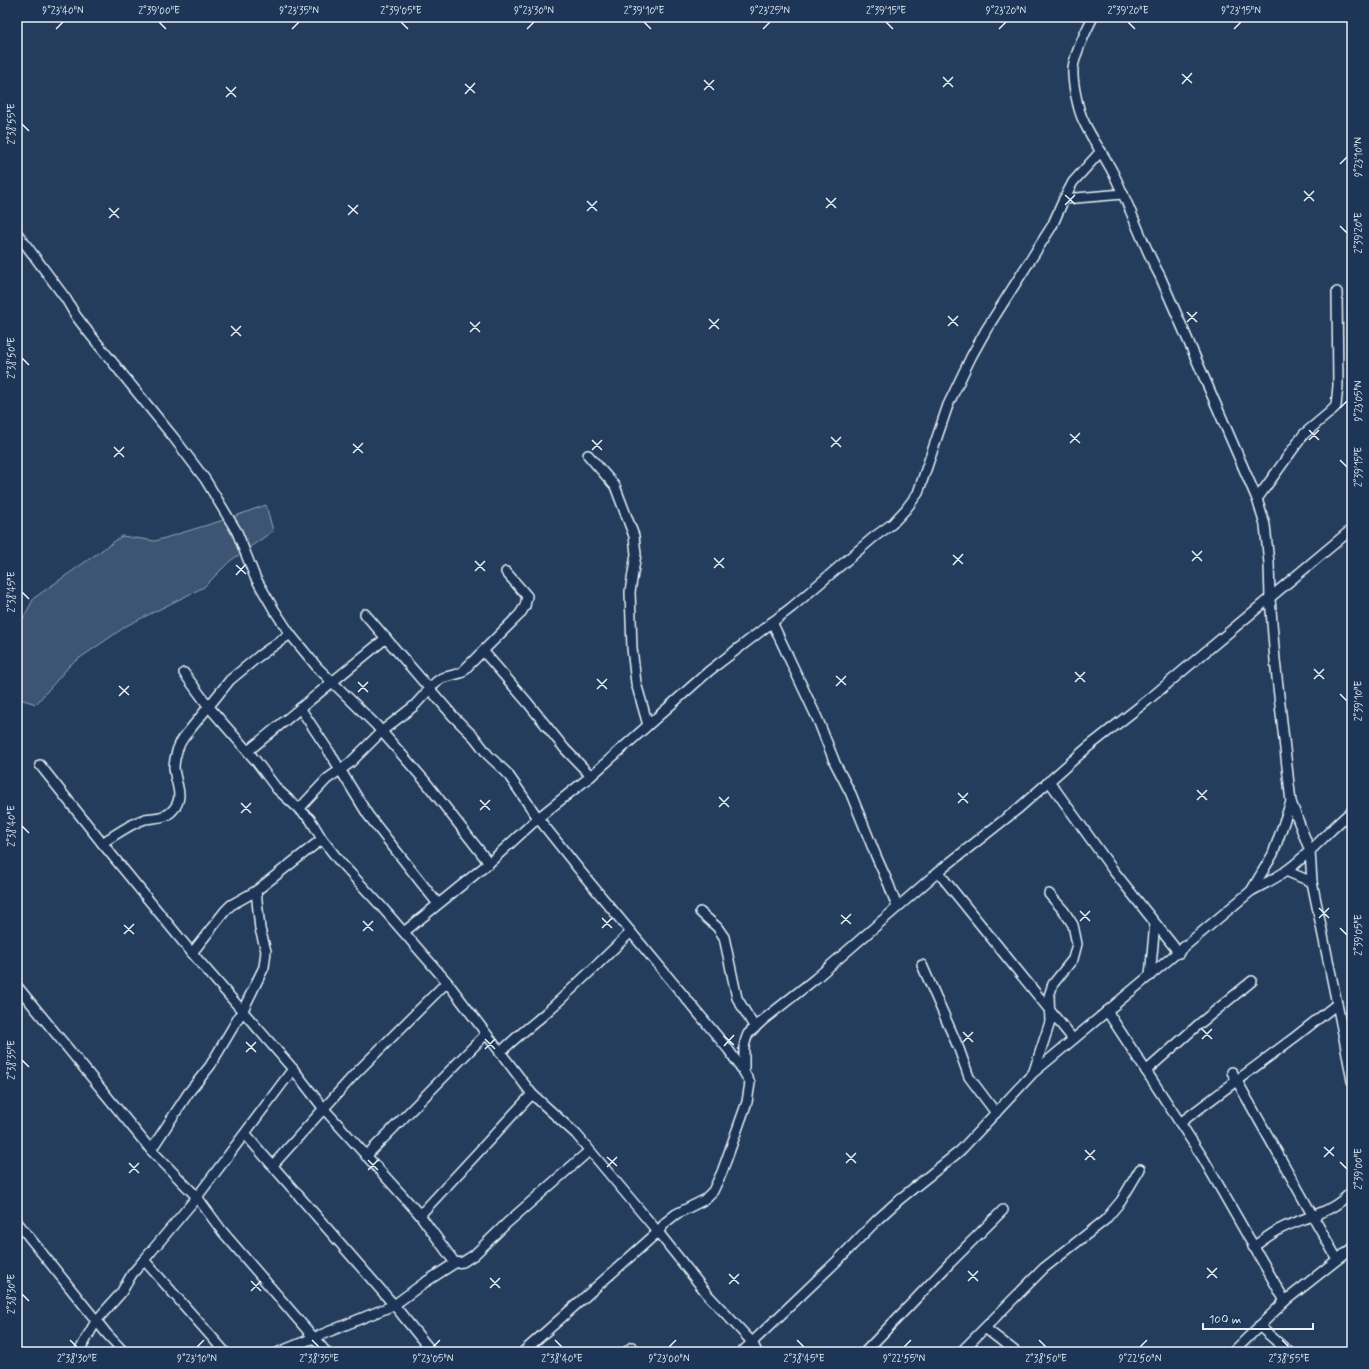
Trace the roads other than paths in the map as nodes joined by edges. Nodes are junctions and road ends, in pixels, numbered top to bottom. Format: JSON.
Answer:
{"nodes":[{"id":1,"x":1093,"y":17,"type":"edge"},
{"id":2,"x":1101,"y":151,"type":"junction"},
{"id":3,"x":1124,"y":194,"type":"junction"},
{"id":4,"x":1064,"y":199,"type":"junction"},
{"id":5,"x":17,"y":233,"type":"edge"},
{"id":6,"x":1337,"y":292,"type":"dead end"},
{"id":7,"x":588,"y":455,"type":"dead end"},
{"id":8,"x":1257,"y":499,"type":"junction"},
{"id":9,"x":1352,"y":529,"type":"edge"},
{"id":10,"x":506,"y":572,"type":"dead end"},
{"id":11,"x":1270,"y":598,"type":"junction"},
{"id":12,"x":365,"y":614,"type":"dead end"},
{"id":13,"x":772,"y":622,"type":"junction"},
{"id":14,"x":290,"y":634,"type":"junction"},
{"id":15,"x":386,"y":638,"type":"junction"},
{"id":16,"x":483,"y":651,"type":"junction"},
{"id":17,"x":184,"y":673,"type":"dead end"},
{"id":18,"x":332,"y":682,"type":"junction"},
{"id":19,"x":430,"y":689,"type":"junction"},
{"id":20,"x":209,"y":707,"type":"junction"},
{"id":21,"x":300,"y":708,"type":"junction"},
{"id":22,"x":648,"y":725,"type":"junction"},
{"id":23,"x":382,"y":731,"type":"junction"},
{"id":24,"x":248,"y":751,"type":"junction"},
{"id":25,"x":40,"y":765,"type":"dead end"},
{"id":26,"x":340,"y":770,"type":"junction"},
{"id":27,"x":591,"y":776,"type":"junction"},
{"id":28,"x":1048,"y":781,"type":"junction"},
{"id":29,"x":1291,"y":802,"type":"junction"},
{"id":30,"x":299,"y":809,"type":"junction"},
{"id":31,"x":1352,"y":811,"type":"edge"},
{"id":32,"x":538,"y":818,"type":"junction"},
{"id":33,"x":322,"y":840,"type":"junction"},
{"id":34,"x":102,"y":843,"type":"junction"},
{"id":35,"x":1310,"y":851,"type":"junction"},
{"id":36,"x":489,"y":863,"type":"junction"},
{"id":37,"x":1286,"y":871,"type":"junction"},
{"id":38,"x":938,"y":872,"type":"junction"},
{"id":39,"x":1312,"y":882,"type":"junction"},
{"id":40,"x":256,"y":891,"type":"junction"},
{"id":41,"x":1251,"y":891,"type":"junction"},
{"id":42,"x":1049,"y":894,"type":"dead end"},
{"id":43,"x":438,"y":904,"type":"junction"},
{"id":44,"x":897,"y":907,"type":"junction"},
{"id":45,"x":700,"y":912,"type":"dead end"},
{"id":46,"x":1155,"y":923,"type":"junction"},
{"id":47,"x":404,"y":932,"type":"junction"},
{"id":48,"x":631,"y":932,"type":"junction"},
{"id":49,"x":192,"y":953,"type":"junction"},
{"id":50,"x":1179,"y":953,"type":"junction"},
{"id":51,"x":922,"y":965,"type":"dead end"},
{"id":52,"x":1150,"y":976,"type":"junction"},
{"id":53,"x":1252,"y":981,"type":"dead end"},
{"id":54,"x":447,"y":982,"type":"junction"},
{"id":55,"x":17,"y":986,"type":"edge"},
{"id":56,"x":1337,"y":1004,"type":"junction"},
{"id":57,"x":243,"y":1010,"type":"junction"},
{"id":58,"x":1050,"y":1010,"type":"junction"},
{"id":59,"x":1108,"y":1011,"type":"junction"},
{"id":60,"x":755,"y":1028,"type":"junction"},
{"id":61,"x":486,"y":1034,"type":"junction"},
{"id":62,"x":1348,"y":1037,"type":"edge"},
{"id":63,"x":1073,"y":1039,"type":"junction"},
{"id":64,"x":500,"y":1053,"type":"junction"},
{"id":65,"x":293,"y":1069,"type":"junction"},
{"id":66,"x":1146,"y":1071,"type":"junction"},
{"id":67,"x":744,"y":1072,"type":"junction"},
{"id":68,"x":1033,"y":1073,"type":"junction"},
{"id":69,"x":1234,"y":1076,"type":"junction"},
{"id":70,"x":1352,"y":1081,"type":"edge"},
{"id":71,"x":532,"y":1094,"type":"junction"},
{"id":72,"x":324,"y":1109,"type":"junction"},
{"id":73,"x":996,"y":1113,"type":"junction"},
{"id":74,"x":1180,"y":1123,"type":"junction"},
{"id":75,"x":245,"y":1134,"type":"junction"},
{"id":76,"x":151,"y":1150,"type":"junction"},
{"id":77,"x":589,"y":1150,"type":"junction"},
{"id":78,"x":366,"y":1156,"type":"junction"},
{"id":79,"x":273,"y":1165,"type":"junction"},
{"id":80,"x":1140,"y":1169,"type":"dead end"},
{"id":81,"x":1352,"y":1191,"type":"edge"},
{"id":82,"x":197,"y":1197,"type":"junction"},
{"id":83,"x":1003,"y":1210,"type":"dead end"},
{"id":84,"x":420,"y":1215,"type":"junction"},
{"id":85,"x":1312,"y":1216,"type":"junction"},
{"id":86,"x":17,"y":1222,"type":"edge"},
{"id":87,"x":658,"y":1232,"type":"junction"},
{"id":88,"x":1253,"y":1247,"type":"junction"},
{"id":89,"x":1352,"y":1248,"type":"edge"},
{"id":90,"x":1337,"y":1259,"type":"junction"},
{"id":91,"x":144,"y":1260,"type":"junction"},
{"id":92,"x":455,"y":1263,"type":"junction"},
{"id":93,"x":1285,"y":1301,"type":"junction"},
{"id":94,"x":394,"y":1305,"type":"junction"},
{"id":95,"x":96,"y":1321,"type":"junction"},
{"id":96,"x":1259,"y":1326,"type":"junction"},
{"id":97,"x":985,"y":1328,"type":"junction"},
{"id":98,"x":314,"y":1337,"type":"junction"},
{"id":99,"x":752,"y":1342,"type":"junction"},
{"id":100,"x":79,"y":1352,"type":"edge"},
{"id":101,"x":124,"y":1352,"type":"edge"},
{"id":102,"x":224,"y":1352,"type":"edge"},
{"id":103,"x":279,"y":1352,"type":"edge"},
{"id":104,"x":326,"y":1352,"type":"edge"},
{"id":105,"x":432,"y":1352,"type":"edge"},
{"id":106,"x":523,"y":1352,"type":"edge"},
{"id":107,"x":742,"y":1352,"type":"edge"},
{"id":108,"x":757,"y":1352,"type":"edge"},
{"id":109,"x":865,"y":1352,"type":"edge"},
{"id":110,"x":961,"y":1352,"type":"edge"},
{"id":111,"x":1016,"y":1352,"type":"edge"},
{"id":112,"x":1233,"y":1352,"type":"edge"},
{"id":113,"x":1289,"y":1352,"type":"edge"}],
"edges":[{"from":1,"to":2,"type":"street"},
{"from":2,"to":3,"type":"street"},
{"from":2,"to":4,"type":"street"},
{"from":3,"to":4,"type":"street"},
{"from":3,"to":8,"type":"street"},
{"from":4,"to":13,"type":"street"},
{"from":5,"to":14,"type":"street"},
{"from":6,"to":8,"type":"street"},
{"from":7,"to":22,"type":"street"},
{"from":8,"to":11,"type":"street"},
{"from":9,"to":11,"type":"street"},
{"from":10,"to":16,"type":"street"},
{"from":11,"to":28,"type":"street"},
{"from":11,"to":29,"type":"street"},
{"from":12,"to":15,"type":"street"},
{"from":13,"to":22,"type":"street"},
{"from":13,"to":44,"type":"street"},
{"from":14,"to":18,"type":"street"},
{"from":14,"to":20,"type":"street"},
{"from":15,"to":18,"type":"street"},
{"from":15,"to":19,"type":"street"},
{"from":16,"to":19,"type":"street"},
{"from":16,"to":27,"type":"street"},
{"from":17,"to":20,"type":"street"},
{"from":18,"to":21,"type":"street"},
{"from":18,"to":23,"type":"street"},
{"from":19,"to":23,"type":"street"},
{"from":19,"to":32,"type":"street"},
{"from":20,"to":24,"type":"street"},
{"from":20,"to":34,"type":"street"},
{"from":21,"to":24,"type":"street"},
{"from":21,"to":26,"type":"street"},
{"from":22,"to":27,"type":"street"},
{"from":23,"to":26,"type":"street"},
{"from":23,"to":36,"type":"street"},
{"from":24,"to":30,"type":"street"},
{"from":25,"to":34,"type":"street"},
{"from":26,"to":30,"type":"street"},
{"from":26,"to":43,"type":"street"},
{"from":27,"to":32,"type":"street"},
{"from":28,"to":38,"type":"street"},
{"from":28,"to":46,"type":"street"},
{"from":29,"to":35,"type":"street"},
{"from":29,"to":41,"type":"street"},
{"from":30,"to":33,"type":"street"},
{"from":31,"to":35,"type":"street"},
{"from":32,"to":36,"type":"street"},
{"from":32,"to":48,"type":"street"},
{"from":33,"to":40,"type":"street"},
{"from":33,"to":47,"type":"street"},
{"from":34,"to":49,"type":"street"},
{"from":35,"to":37,"type":"street"},
{"from":35,"to":39,"type":"street"},
{"from":36,"to":43,"type":"street"},
{"from":37,"to":39,"type":"street"},
{"from":37,"to":41,"type":"street"},
{"from":38,"to":44,"type":"street"},
{"from":38,"to":58,"type":"street"},
{"from":39,"to":56,"type":"street"},
{"from":40,"to":49,"type":"street"},
{"from":40,"to":57,"type":"street"},
{"from":41,"to":50,"type":"street"},
{"from":42,"to":58,"type":"street"},
{"from":43,"to":47,"type":"street"},
{"from":44,"to":60,"type":"street"},
{"from":45,"to":60,"type":"street"},
{"from":46,"to":50,"type":"street"},
{"from":46,"to":52,"type":"street"},
{"from":47,"to":54,"type":"street"},
{"from":48,"to":64,"type":"street"},
{"from":48,"to":67,"type":"street"},
{"from":49,"to":57,"type":"street"},
{"from":50,"to":52,"type":"street"},
{"from":51,"to":73,"type":"street"},
{"from":52,"to":59,"type":"street"},
{"from":53,"to":66,"type":"street"},
{"from":54,"to":61,"type":"street"},
{"from":54,"to":72,"type":"street"},
{"from":55,"to":76,"type":"street"},
{"from":56,"to":62,"type":"street"},
{"from":56,"to":69,"type":"street"},
{"from":57,"to":65,"type":"street"},
{"from":57,"to":76,"type":"street"},
{"from":58,"to":63,"type":"street"},
{"from":58,"to":68,"type":"street"},
{"from":59,"to":63,"type":"street"},
{"from":59,"to":66,"type":"street"},
{"from":60,"to":67,"type":"street"},
{"from":61,"to":64,"type":"street"},
{"from":61,"to":78,"type":"street"},
{"from":62,"to":70,"type":"street"},
{"from":63,"to":68,"type":"street"},
{"from":64,"to":71,"type":"street"},
{"from":65,"to":72,"type":"street"},
{"from":65,"to":75,"type":"street"},
{"from":66,"to":74,"type":"street"},
{"from":67,"to":87,"type":"street"},
{"from":68,"to":73,"type":"street"},
{"from":69,"to":74,"type":"street"},
{"from":69,"to":85,"type":"street"},
{"from":71,"to":77,"type":"street"},
{"from":71,"to":84,"type":"street"},
{"from":72,"to":78,"type":"street"},
{"from":72,"to":79,"type":"street"},
{"from":73,"to":99,"type":"street"},
{"from":74,"to":88,"type":"street"},
{"from":75,"to":79,"type":"street"},
{"from":75,"to":82,"type":"street"},
{"from":76,"to":82,"type":"street"},
{"from":77,"to":87,"type":"street"},
{"from":77,"to":92,"type":"street"},
{"from":78,"to":84,"type":"street"},
{"from":79,"to":94,"type":"street"},
{"from":80,"to":97,"type":"street"},
{"from":81,"to":85,"type":"street"},
{"from":82,"to":91,"type":"street"},
{"from":82,"to":98,"type":"street"},
{"from":83,"to":109,"type":"street"},
{"from":84,"to":92,"type":"street"},
{"from":85,"to":88,"type":"street"},
{"from":85,"to":90,"type":"street"},
{"from":86,"to":95,"type":"street"},
{"from":87,"to":99,"type":"street"},
{"from":87,"to":106,"type":"street"},
{"from":88,"to":93,"type":"street"},
{"from":89,"to":90,"type":"street"},
{"from":90,"to":93,"type":"street"},
{"from":91,"to":95,"type":"street"},
{"from":91,"to":102,"type":"street"},
{"from":92,"to":94,"type":"street"},
{"from":93,"to":96,"type":"street"},
{"from":94,"to":98,"type":"street"},
{"from":94,"to":105,"type":"street"},
{"from":95,"to":100,"type":"street"},
{"from":95,"to":101,"type":"street"},
{"from":96,"to":112,"type":"street"},
{"from":96,"to":113,"type":"street"},
{"from":97,"to":110,"type":"street"},
{"from":97,"to":111,"type":"street"},
{"from":98,"to":103,"type":"street"},
{"from":98,"to":104,"type":"street"},
{"from":99,"to":107,"type":"street"},
{"from":99,"to":108,"type":"street"}]}
